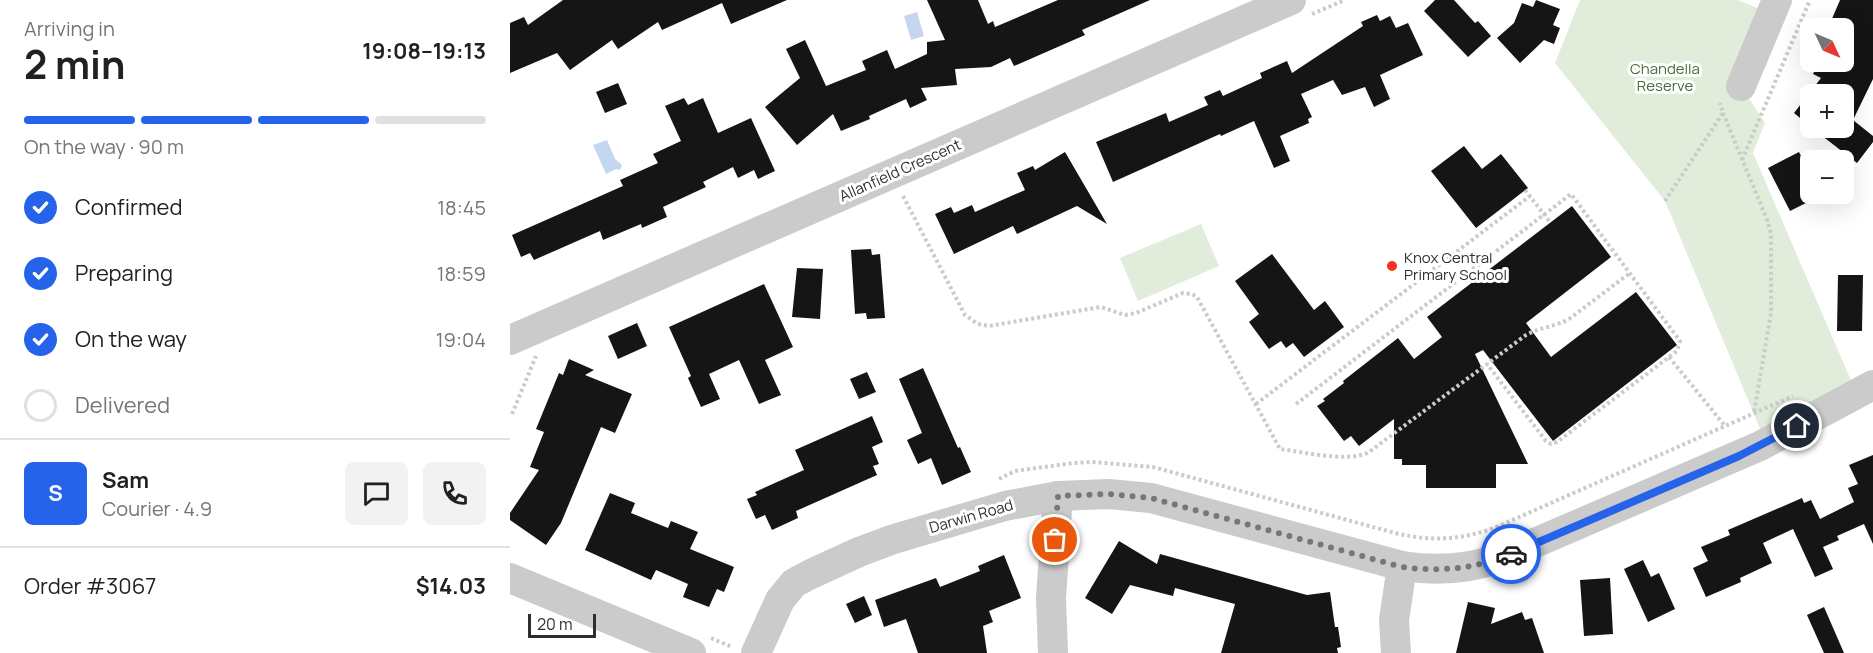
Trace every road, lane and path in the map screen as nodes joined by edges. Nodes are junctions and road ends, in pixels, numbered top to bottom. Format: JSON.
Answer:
{"nodes":[{"id":1,"x":1291,"y":0,"type":"edge"},
{"id":2,"x":1777,"y":0,"type":"edge"},
{"id":3,"x":1810,"y":0,"type":"edge"},
{"id":4,"x":1729,"y":90,"type":"joint"},
{"id":5,"x":1723,"y":113,"type":"junction"},
{"id":6,"x":1742,"y":161,"type":"junction"},
{"id":7,"x":1525,"y":190,"type":"dead end"},
{"id":8,"x":902,"y":194,"type":"dead end"},
{"id":9,"x":1530,"y":196,"type":"junction"},
{"id":10,"x":1665,"y":201,"type":"dead end"},
{"id":11,"x":1544,"y":215,"type":"junction"},
{"id":12,"x":1550,"y":222,"type":"dead end"},
{"id":13,"x":1630,"y":273,"type":"junction"},
{"id":14,"x":510,"y":340,"type":"edge"},
{"id":15,"x":537,"y":353,"type":"dead end"},
{"id":16,"x":1669,"y":357,"type":"junction"},
{"id":17,"x":1486,"y":364,"type":"junction"},
{"id":18,"x":1873,"y":385,"type":"edge"},
{"id":19,"x":1256,"y":404,"type":"junction"},
{"id":20,"x":1296,"y":404,"type":"dead end"},
{"id":21,"x":1754,"y":413,"type":"dead end"},
{"id":22,"x":510,"y":414,"type":"edge"},
{"id":23,"x":1725,"y":426,"type":"dead end"},
{"id":24,"x":1058,"y":496,"type":"junction"},
{"id":25,"x":1402,"y":567,"type":"junction"},
{"id":26,"x":510,"y":578,"type":"edge"},
{"id":27,"x":691,"y":653,"type":"edge"},
{"id":28,"x":756,"y":653,"type":"edge"},
{"id":29,"x":1053,"y":653,"type":"edge"},
{"id":30,"x":1396,"y":653,"type":"edge"}],
"edges":[{"from":1,"to":14,"type":"street","name":"Allanfield Crescent"},
{"from":2,"to":4,"type":"street"},
{"from":3,"to":6,"type":"path"},
{"from":4,"to":5,"type":"path"},
{"from":5,"to":6,"type":"path"},
{"from":5,"to":10,"type":"path"},
{"from":6,"to":21,"type":"path"},
{"from":7,"to":9,"type":"path"},
{"from":8,"to":19,"type":"path"},
{"from":9,"to":11,"type":"path"},
{"from":9,"to":19,"type":"path"},
{"from":11,"to":12,"type":"path"},
{"from":11,"to":13,"type":"path"},
{"from":11,"to":20,"type":"path"},
{"from":13,"to":16,"type":"path"},
{"from":13,"to":17,"type":"path"},
{"from":15,"to":22,"type":"path"},
{"from":16,"to":17,"type":"path"},
{"from":16,"to":23,"type":"path"},
{"from":17,"to":19,"type":"path"},
{"from":18,"to":25,"type":"street","name":"Darwin Road"},
{"from":24,"to":25,"type":"street","name":"Darwin Road"},
{"from":24,"to":28,"type":"street","name":"Darwin Road"},
{"from":24,"to":29,"type":"street"},
{"from":25,"to":30,"type":"street"},
{"from":26,"to":27,"type":"street"}]}
